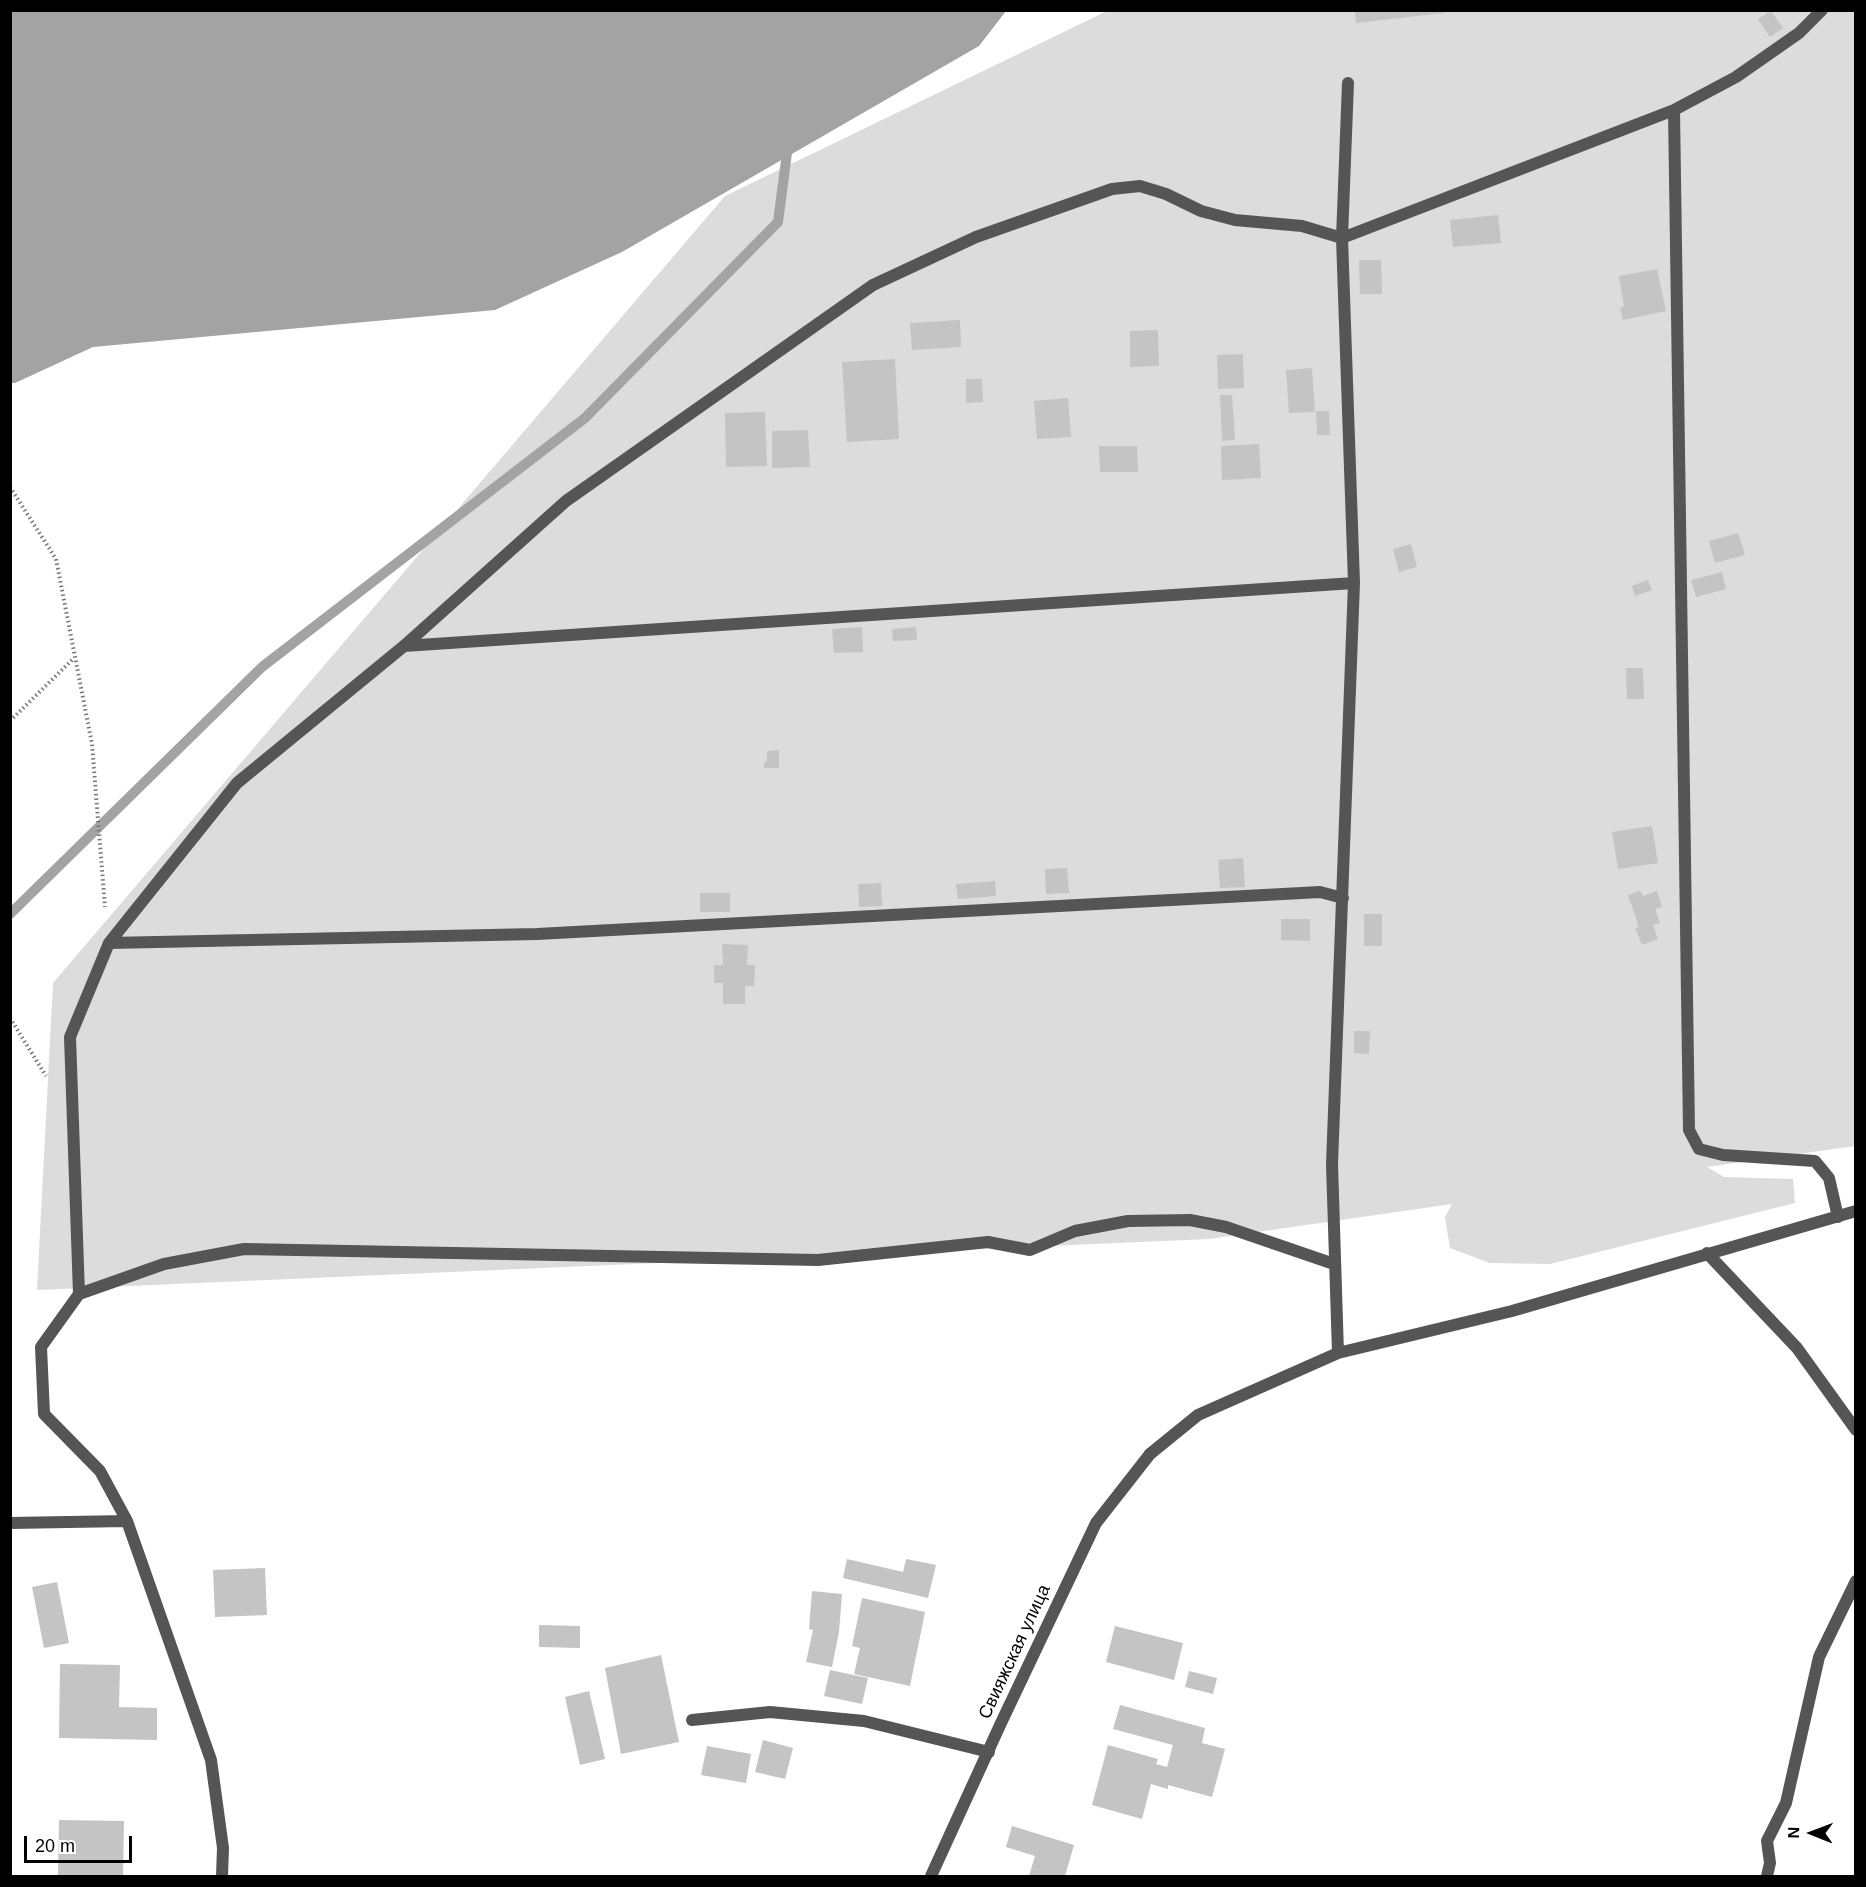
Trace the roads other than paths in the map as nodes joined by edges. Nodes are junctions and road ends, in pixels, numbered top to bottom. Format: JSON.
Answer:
{"nodes":[{"id":1,"x":1822,"y":10,"type":"edge"},
{"id":2,"x":1348,"y":83,"type":"dead end"},
{"id":3,"x":1674,"y":110,"type":"junction"},
{"id":4,"x":1342,"y":238,"type":"junction"},
{"id":5,"x":1354,"y":583,"type":"junction"},
{"id":6,"x":404,"y":646,"type":"junction"},
{"id":7,"x":1343,"y":898,"type":"junction"},
{"id":8,"x":109,"y":943,"type":"junction"},
{"id":9,"x":1856,"y":1211,"type":"edge"},
{"id":10,"x":1838,"y":1216,"type":"junction"},
{"id":11,"x":1707,"y":1253,"type":"junction"},
{"id":12,"x":1334,"y":1264,"type":"junction"},
{"id":13,"x":79,"y":1294,"type":"junction"},
{"id":14,"x":1338,"y":1353,"type":"junction"},
{"id":15,"x":1856,"y":1430,"type":"edge"},
{"id":16,"x":127,"y":1521,"type":"junction"},
{"id":17,"x":10,"y":1523,"type":"edge"},
{"id":18,"x":1856,"y":1581,"type":"edge"},
{"id":19,"x":692,"y":1720,"type":"dead end"},
{"id":20,"x":989,"y":1752,"type":"junction"},
{"id":21,"x":222,"y":1876,"type":"edge"},
{"id":22,"x":931,"y":1876,"type":"edge"},
{"id":23,"x":1767,"y":1876,"type":"edge"}],
"edges":[{"from":1,"to":3,"type":"street"},
{"from":2,"to":4,"type":"street"},
{"from":3,"to":4,"type":"street"},
{"from":3,"to":10,"type":"street"},
{"from":4,"to":5,"type":"street"},
{"from":4,"to":6,"type":"street"},
{"from":5,"to":6,"type":"street"},
{"from":5,"to":7,"type":"street"},
{"from":6,"to":8,"type":"street"},
{"from":7,"to":8,"type":"street"},
{"from":7,"to":12,"type":"street"},
{"from":8,"to":13,"type":"street"},
{"from":9,"to":10,"type":"street","name":"Свияжская улица"},
{"from":10,"to":11,"type":"street","name":"Свияжская улица"},
{"from":11,"to":14,"type":"street","name":"Свияжская улица"},
{"from":11,"to":15,"type":"street"},
{"from":12,"to":13,"type":"street"},
{"from":12,"to":14,"type":"street"},
{"from":13,"to":16,"type":"street"},
{"from":14,"to":20,"type":"street","name":"Свияжская улица"},
{"from":16,"to":17,"type":"street"},
{"from":16,"to":21,"type":"street"},
{"from":18,"to":23,"type":"street"},
{"from":19,"to":20,"type":"street"},
{"from":20,"to":22,"type":"street","name":"Свияжская улица"}]}
